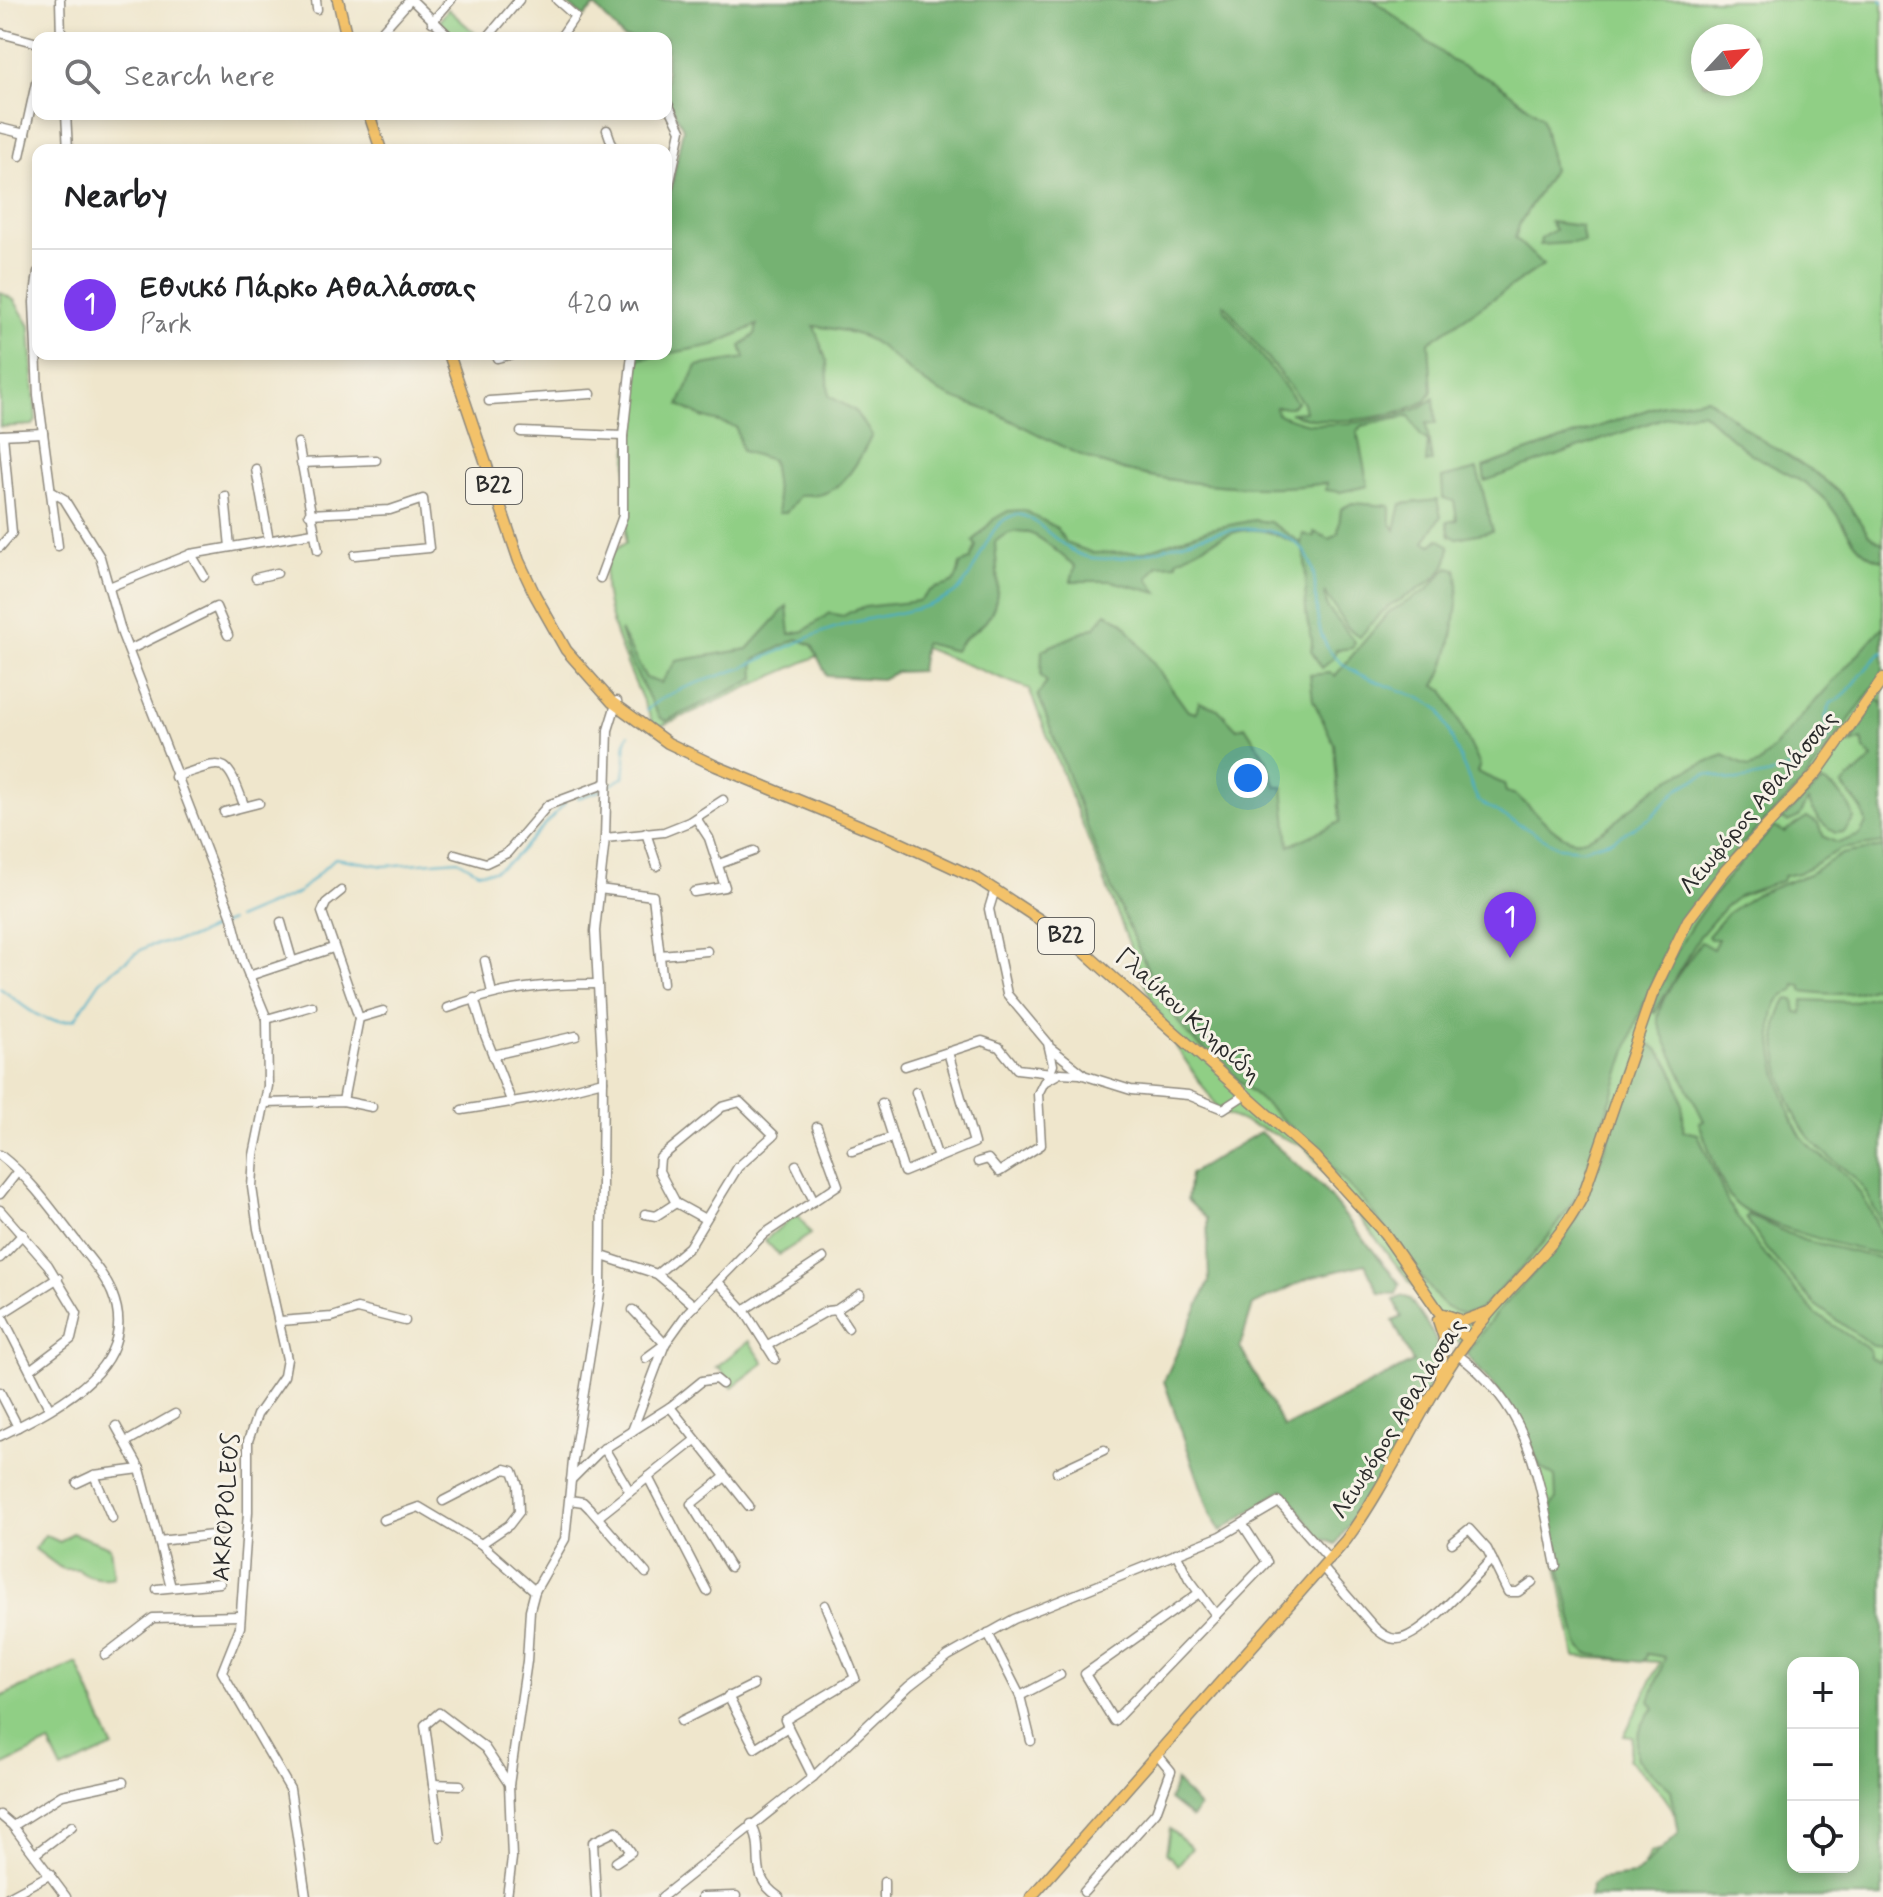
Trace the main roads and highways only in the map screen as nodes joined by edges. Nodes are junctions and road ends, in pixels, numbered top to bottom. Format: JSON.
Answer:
{"nodes":[{"id":1,"x":340,"y":0,"type":"edge"},
{"id":2,"x":347,"y":32,"type":"edge"},
{"id":3,"x":371,"y":120,"type":"edge"},
{"id":4,"x":379,"y":144,"type":"edge"},
{"id":5,"x":451,"y":360,"type":"edge"},
{"id":6,"x":1883,"y":679,"type":"edge"},
{"id":7,"x":1496,"y":1306,"type":"junction"},
{"id":8,"x":1438,"y":1316,"type":"junction"},
{"id":9,"x":1463,"y":1346,"type":"junction"},
{"id":10,"x":1439,"y":1385,"type":"junction"},
{"id":11,"x":1031,"y":1897,"type":"edge"}],
"edges":[{"from":1,"to":2,"type":"main road"},
{"from":3,"to":4,"type":"main road"},
{"from":5,"to":8,"type":"main road","name":"Γλαύκου Κληρίδη","number":"B22"},
{"from":6,"to":7,"type":"main road","name":"Λεωφόρος Αθαλάσσας"},
{"from":7,"to":8,"type":"main road"},
{"from":7,"to":9,"type":"main road","name":"Λεωφόρος Αθαλάσσας"},
{"from":8,"to":9,"type":"main road","name":"Γλαύκου Κληρίδη","number":"B22"},
{"from":8,"to":10,"type":"main road"},
{"from":9,"to":10,"type":"main road","name":"Λεωφόρος Αθαλάσσας"},
{"from":10,"to":11,"type":"main road","name":"Λεωφόρος Αθαλάσσας"}]}
